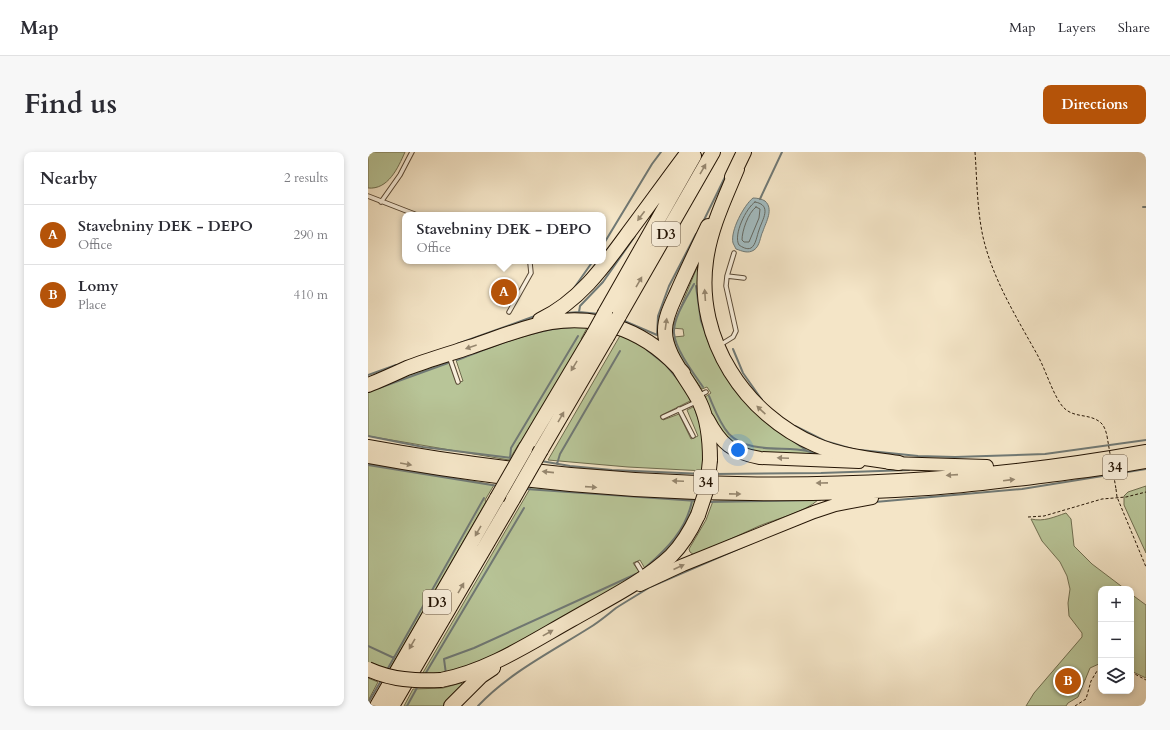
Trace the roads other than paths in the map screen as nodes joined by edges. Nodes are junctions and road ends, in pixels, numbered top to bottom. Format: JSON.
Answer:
{"nodes":[{"id":1,"x":412,"y":152,"type":"edge"},
{"id":2,"x":688,"y":152,"type":"edge"},
{"id":3,"x":696,"y":152,"type":"edge"},
{"id":4,"x":713,"y":152,"type":"edge"},
{"id":5,"x":744,"y":152,"type":"edge"},
{"id":6,"x":736,"y":169,"type":"junction"},
{"id":7,"x":368,"y":196,"type":"edge"},
{"id":8,"x":382,"y":202,"type":"junction"},
{"id":9,"x":409,"y":212,"type":"edge"},
{"id":10,"x":734,"y":253,"type":"dead end"},
{"id":11,"x":606,"y":262,"type":"edge"},
{"id":12,"x":530,"y":264,"type":"edge"},
{"id":13,"x":605,"y":264,"type":"edge"},
{"id":14,"x":727,"y":276,"type":"junction"},
{"id":15,"x":744,"y":278,"type":"dead end"},
{"id":16,"x":509,"y":312,"type":"dead end"},
{"id":17,"x":508,"y":334,"type":"junction"},
{"id":18,"x":601,"y":335,"type":"junction"},
{"id":19,"x":717,"y":346,"type":"junction"},
{"id":20,"x":448,"y":355,"type":"junction"},
{"id":21,"x":407,"y":368,"type":"junction"},
{"id":22,"x":683,"y":373,"type":"junction"},
{"id":23,"x":368,"y":381,"type":"edge"},
{"id":24,"x":458,"y":382,"type":"dead end"},
{"id":25,"x":368,"y":385,"type":"edge"},
{"id":26,"x":701,"y":398,"type":"junction"},
{"id":27,"x":679,"y":410,"type":"junction"},
{"id":28,"x":663,"y":417,"type":"dead end"},
{"id":29,"x":693,"y":436,"type":"dead end"},
{"id":30,"x":368,"y":446,"type":"edge"},
{"id":31,"x":1146,"y":451,"type":"edge"},
{"id":32,"x":368,"y":457,"type":"edge"},
{"id":33,"x":1146,"y":462,"type":"edge"},
{"id":34,"x":899,"y":463,"type":"junction"},
{"id":35,"x":1046,"y":466,"type":"junction"},
{"id":36,"x":928,"y":489,"type":"junction"},
{"id":37,"x":605,"y":601,"type":"junction"},
{"id":38,"x":514,"y":652,"type":"junction"},
{"id":39,"x":368,"y":669,"type":"edge"},
{"id":40,"x":376,"y":706,"type":"edge"},
{"id":41,"x":392,"y":706,"type":"edge"},
{"id":42,"x":451,"y":706,"type":"edge"}],
"edges":[{"from":1,"to":8,"type":"lane"},
{"from":2,"to":11,"type":"highway","one_way":true},
{"from":3,"to":18,"type":"highway","number":"D3","bridge":true},
{"from":18,"to":4,"type":"highway","number":"D3","one_way":true,"bridge":true},
{"from":5,"to":6,"type":"highway"},
{"from":19,"to":6,"type":"highway","one_way":true},
{"from":22,"to":6,"type":"highway","one_way":true},
{"from":7,"to":8,"type":"lane"},
{"from":8,"to":9,"type":"lane"},
{"from":10,"to":14,"type":"lane"},
{"from":12,"to":16,"type":"lane"},
{"from":13,"to":17,"type":"highway","one_way":true},
{"from":14,"to":15,"type":"lane"},
{"from":14,"to":19,"type":"lane"},
{"from":17,"to":20,"type":"highway","one_way":true},
{"from":17,"to":22,"type":"highway"},
{"from":18,"to":40,"type":"highway","number":"D3","one_way":true,"bridge":true},
{"from":41,"to":18,"type":"highway","number":"D3","one_way":true,"bridge":true},
{"from":34,"to":19,"type":"highway","one_way":true},
{"from":20,"to":21,"type":"highway"},
{"from":20,"to":24,"type":"lane"},
{"from":21,"to":23,"type":"highway"},
{"from":21,"to":25,"type":"highway"},
{"from":22,"to":26,"type":"highway"},
{"from":26,"to":27,"type":"lane"},
{"from":34,"to":26,"type":"highway","one_way":true},
{"from":26,"to":37,"type":"highway","bridge":true},
{"from":27,"to":28,"type":"lane"},
{"from":27,"to":29,"type":"lane"},
{"from":35,"to":30,"type":"highway","number":"34","one_way":true},
{"from":31,"to":35,"type":"highway","number":"34"},
{"from":32,"to":36,"type":"highway","number":"34","one_way":true},
{"from":36,"to":33,"type":"highway","number":"34","one_way":true},
{"from":34,"to":35,"type":"highway"},
{"from":37,"to":36,"type":"highway","one_way":true},
{"from":38,"to":37,"type":"highway","one_way":true},
{"from":38,"to":39,"type":"highway","bridge":true},
{"from":38,"to":42,"type":"highway"}]}
